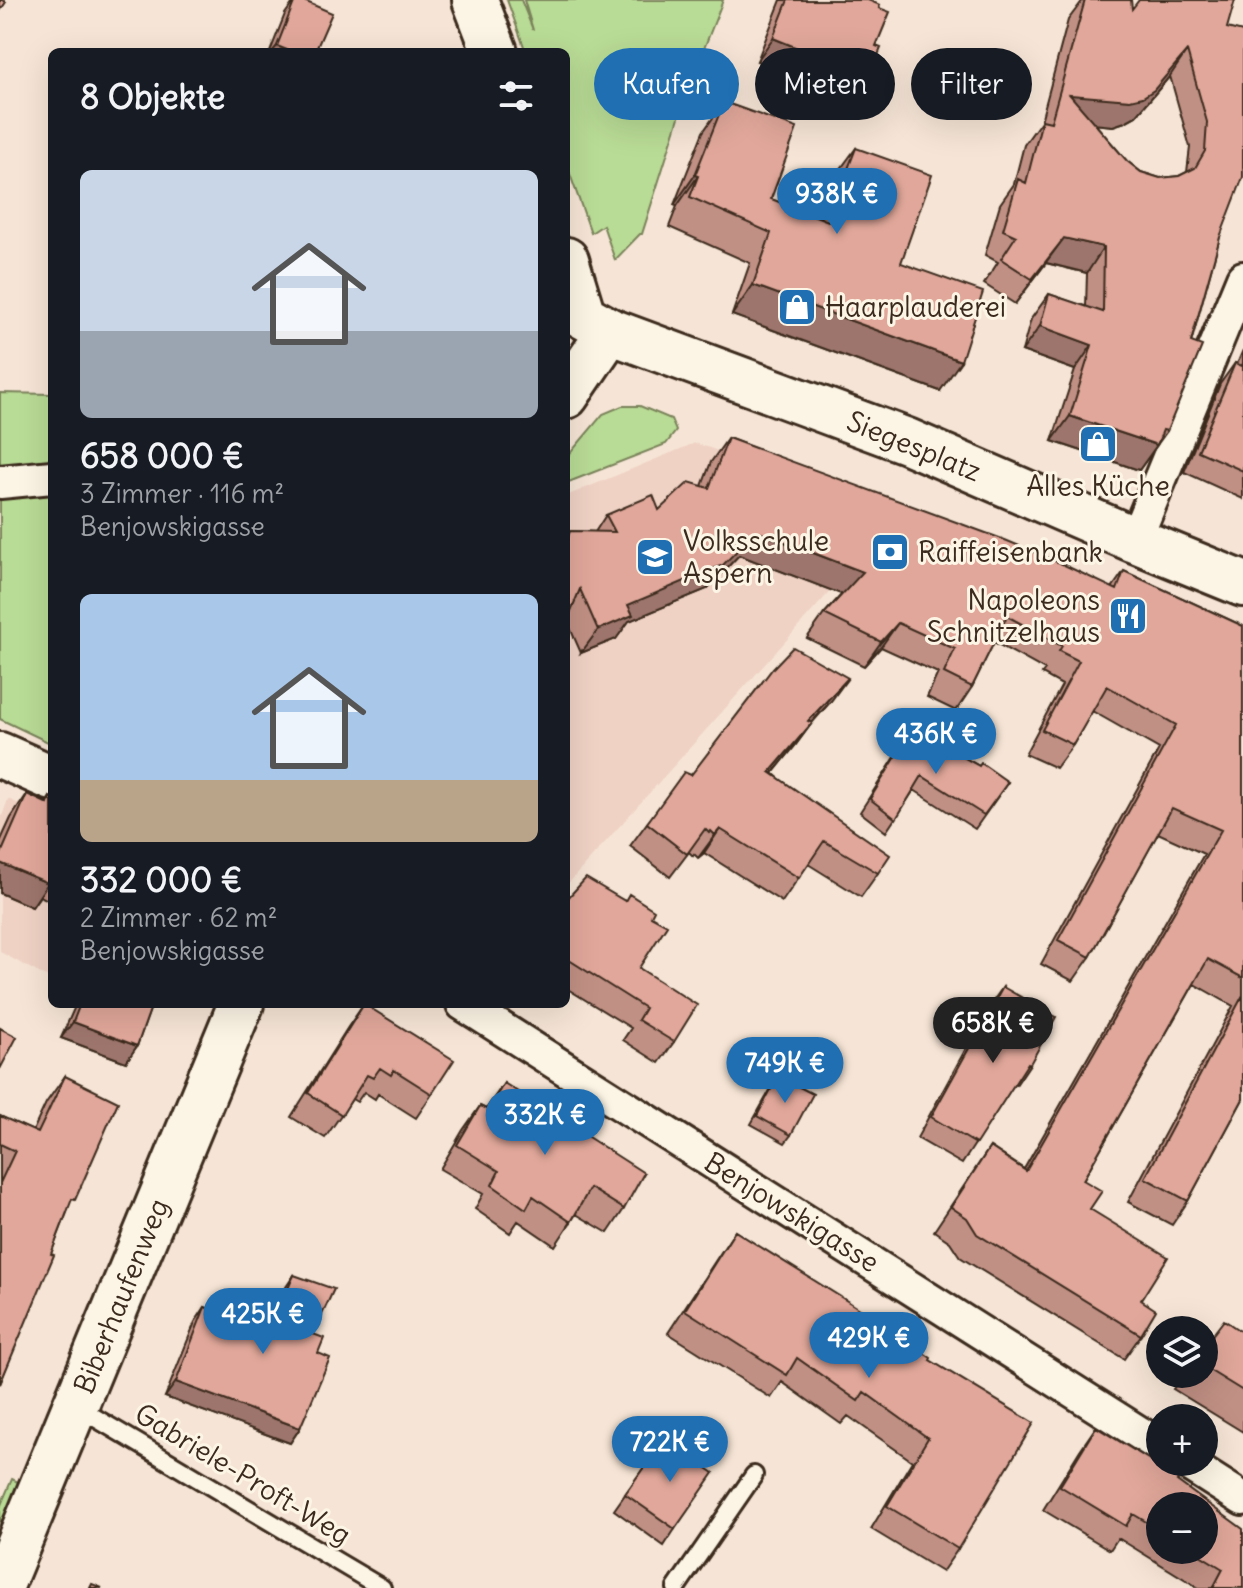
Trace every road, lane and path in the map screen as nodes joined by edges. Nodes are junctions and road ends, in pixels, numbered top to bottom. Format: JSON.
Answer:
{"nodes":[{"id":1,"x":475,"y":0,"type":"edge"},
{"id":2,"x":493,"y":48,"type":"edge"},
{"id":3,"x":1243,"y":278,"type":"edge"},
{"id":4,"x":578,"y":307,"type":"edge"},
{"id":5,"x":570,"y":366,"type":"edge"},
{"id":6,"x":48,"y":477,"type":"edge"},
{"id":7,"x":0,"y":482,"type":"edge"},
{"id":8,"x":1135,"y":540,"type":"junction"},
{"id":9,"x":1243,"y":584,"type":"edge"},
{"id":10,"x":0,"y":755,"type":"edge"},
{"id":11,"x":48,"y":776,"type":"edge"},
{"id":12,"x":239,"y":1008,"type":"edge"},
{"id":13,"x":469,"y":1008,"type":"edge"},
{"id":14,"x":76,"y":1406,"type":"junction"},
{"id":15,"x":1146,"y":1437,"type":"edge"},
{"id":16,"x":754,"y":1475,"type":"dead end"},
{"id":17,"x":1207,"y":1476,"type":"edge"},
{"id":18,"x":1243,"y":1499,"type":"edge"},
{"id":19,"x":0,"y":1588,"type":"edge"},
{"id":20,"x":382,"y":1588,"type":"edge"},
{"id":21,"x":676,"y":1588,"type":"edge"}],
"edges":[{"from":1,"to":2,"type":"main road"},
{"from":3,"to":8,"type":"street"},
{"from":4,"to":5,"type":"main road"},
{"from":4,"to":8,"type":"main road","name":"Siegesplatz"},
{"from":6,"to":7,"type":"street"},
{"from":8,"to":9,"type":"main road","name":"Siegesplatz"},
{"from":10,"to":11,"type":"main road"},
{"from":12,"to":14,"type":"main road","name":"Biberhaufenweg"},
{"from":13,"to":15,"type":"street","name":"Benjowskigasse"},
{"from":14,"to":19,"type":"main road","name":"Biberhaufenweg"},
{"from":14,"to":20,"type":"lane","name":"Gabriele-Proft-Weg"},
{"from":16,"to":21,"type":"lane"},
{"from":17,"to":18,"type":"street"}]}
